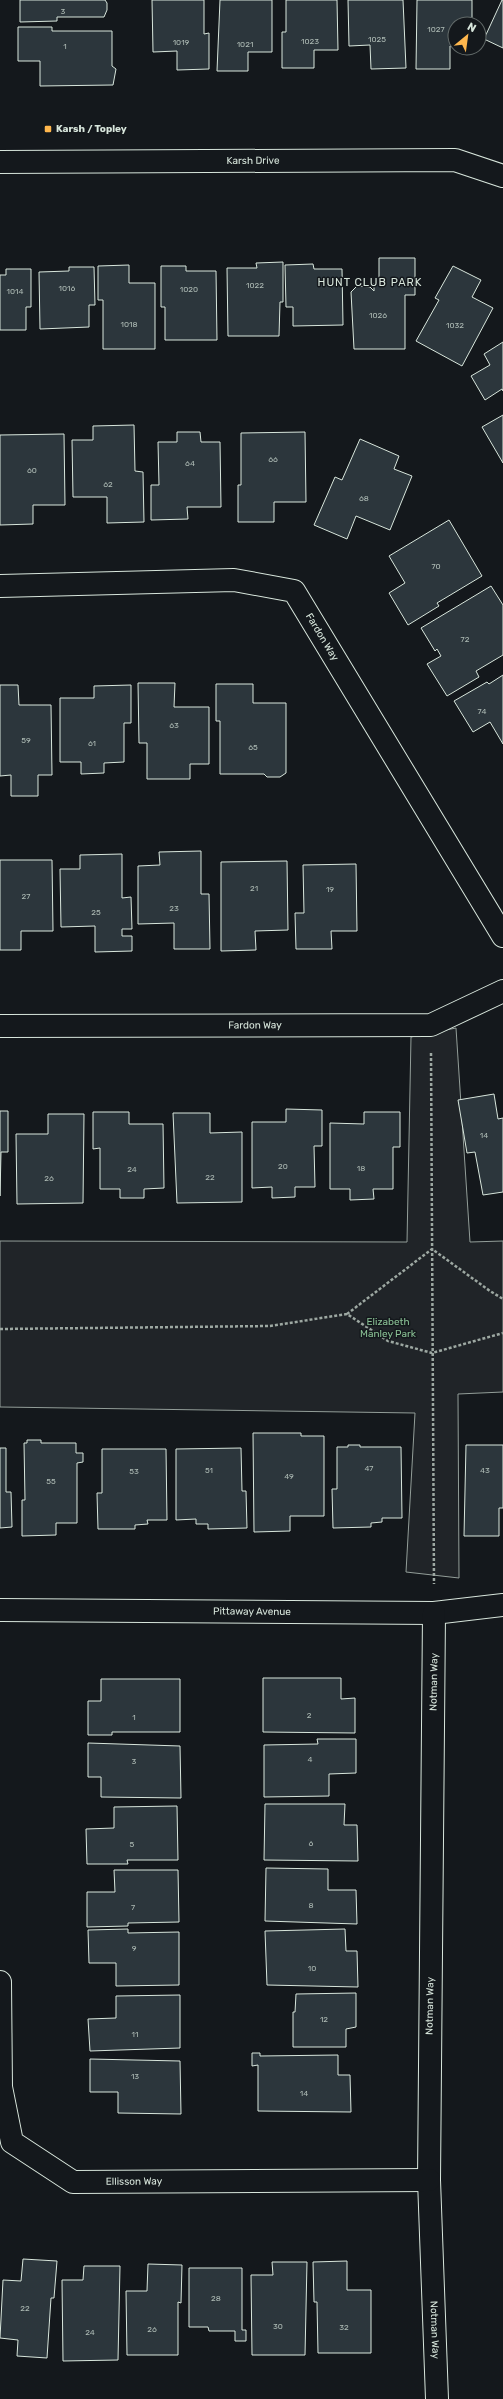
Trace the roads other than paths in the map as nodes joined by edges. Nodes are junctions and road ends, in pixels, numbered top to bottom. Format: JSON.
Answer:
{"nodes":[{"id":1,"x":0,"y":162,"type":"edge"},
{"id":2,"x":503,"y":176,"type":"edge"},
{"id":3,"x":0,"y":586,"type":"edge"},
{"id":4,"x":503,"y":936,"type":"edge"},
{"id":5,"x":503,"y":991,"type":"edge"},
{"id":6,"x":0,"y":1026,"type":"edge"},
{"id":7,"x":503,"y":1605,"type":"edge"},
{"id":8,"x":0,"y":1610,"type":"edge"},
{"id":9,"x":434,"y":1613,"type":"junction"},
{"id":10,"x":0,"y":1982,"type":"edge"},
{"id":11,"x":429,"y":2180,"type":"junction"},
{"id":12,"x":437,"y":2399,"type":"edge"}],
"edges":[{"from":1,"to":2,"type":"street","name":"Karsh Drive"},
{"from":3,"to":4,"type":"street","name":"Fardon Way"},
{"from":5,"to":6,"type":"street","name":"Fardon Way"},
{"from":7,"to":9,"type":"street","name":"Pittaway Avenue"},
{"from":8,"to":9,"type":"street","name":"Pittaway Avenue"},
{"from":9,"to":11,"type":"street","name":"Notman Way"},
{"from":10,"to":11,"type":"street","name":"Ellisson Way"},
{"from":11,"to":12,"type":"street","name":"Notman Way"}]}
